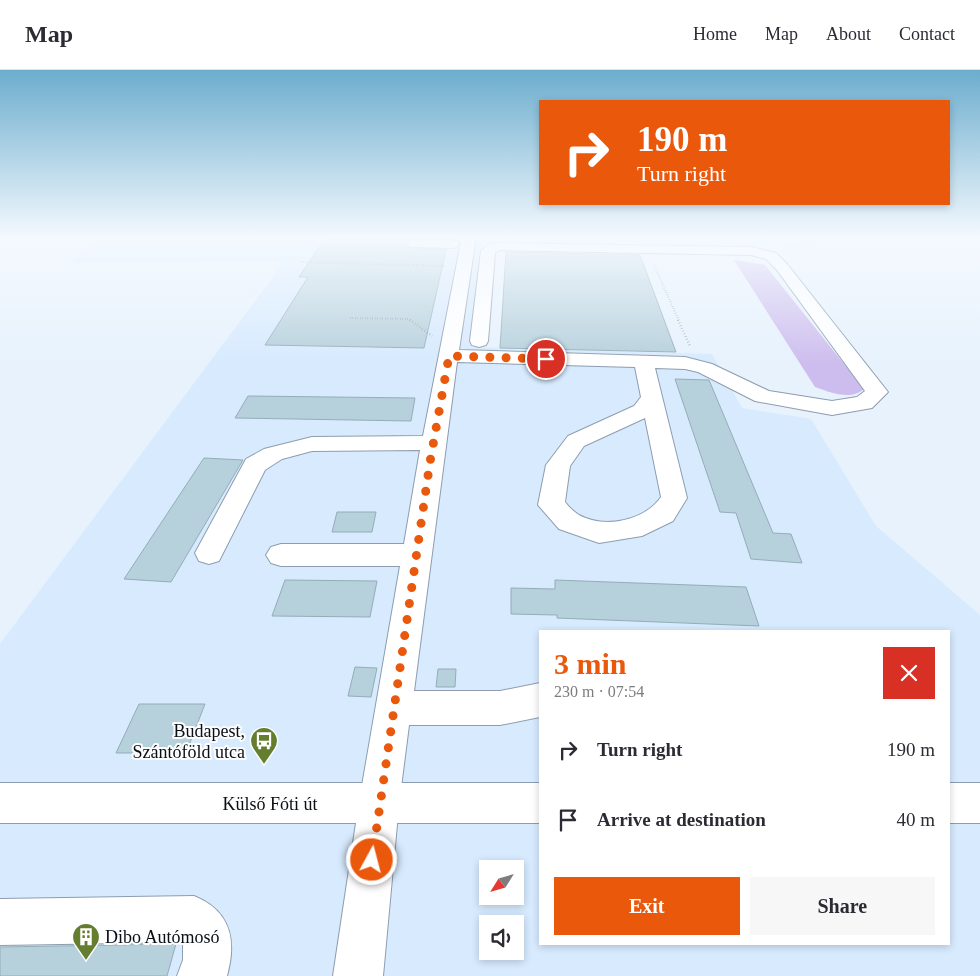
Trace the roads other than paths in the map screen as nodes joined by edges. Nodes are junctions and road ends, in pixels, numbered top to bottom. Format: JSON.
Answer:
{"nodes":[{"id":1,"x":456,"y":279,"type":"edge"},
{"id":2,"x":485,"y":279,"type":"edge"},
{"id":3,"x":792,"y":279,"type":"edge"},
{"id":4,"x":479,"y":341,"type":"dead end"},
{"id":5,"x":450,"y":350,"type":"junction"},
{"id":6,"x":644,"y":362,"type":"junction"},
{"id":7,"x":651,"y":398,"type":"junction"},
{"id":8,"x":433,"y":443,"type":"junction"},
{"id":9,"x":209,"y":553,"type":"dead end"},
{"id":10,"x":281,"y":555,"type":"dead end"},
{"id":11,"x":416,"y":555,"type":"junction"},
{"id":12,"x":539,"y":700,"type":"edge"},
{"id":13,"x":393,"y":708,"type":"junction"},
{"id":14,"x":0,"y":803,"type":"edge"},
{"id":15,"x":379,"y":803,"type":"junction"},
{"id":16,"x":539,"y":803,"type":"edge"},
{"id":17,"x":950,"y":803,"type":"edge"},
{"id":18,"x":980,"y":803,"type":"edge"},
{"id":19,"x":0,"y":922,"type":"edge"},
{"id":20,"x":202,"y":976,"type":"edge"},
{"id":21,"x":358,"y":976,"type":"edge"}],
"edges":[{"from":1,"to":5,"type":"street"},
{"from":2,"to":4,"type":"street"},
{"from":3,"to":6,"type":"street"},
{"from":5,"to":6,"type":"street"},
{"from":5,"to":8,"type":"street"},
{"from":6,"to":7,"type":"street"},
{"from":7,"to":7,"type":"street"},
{"from":8,"to":9,"type":"street"},
{"from":8,"to":11,"type":"street"},
{"from":10,"to":11,"type":"street"},
{"from":11,"to":13,"type":"street"},
{"from":12,"to":13,"type":"street"},
{"from":13,"to":15,"type":"street"},
{"from":14,"to":15,"type":"street","name":"Külső Fóti út"},
{"from":15,"to":16,"type":"street","name":"Külső Fóti út"},
{"from":15,"to":21,"type":"street"},
{"from":17,"to":18,"type":"street"},
{"from":19,"to":20,"type":"street"}]}
